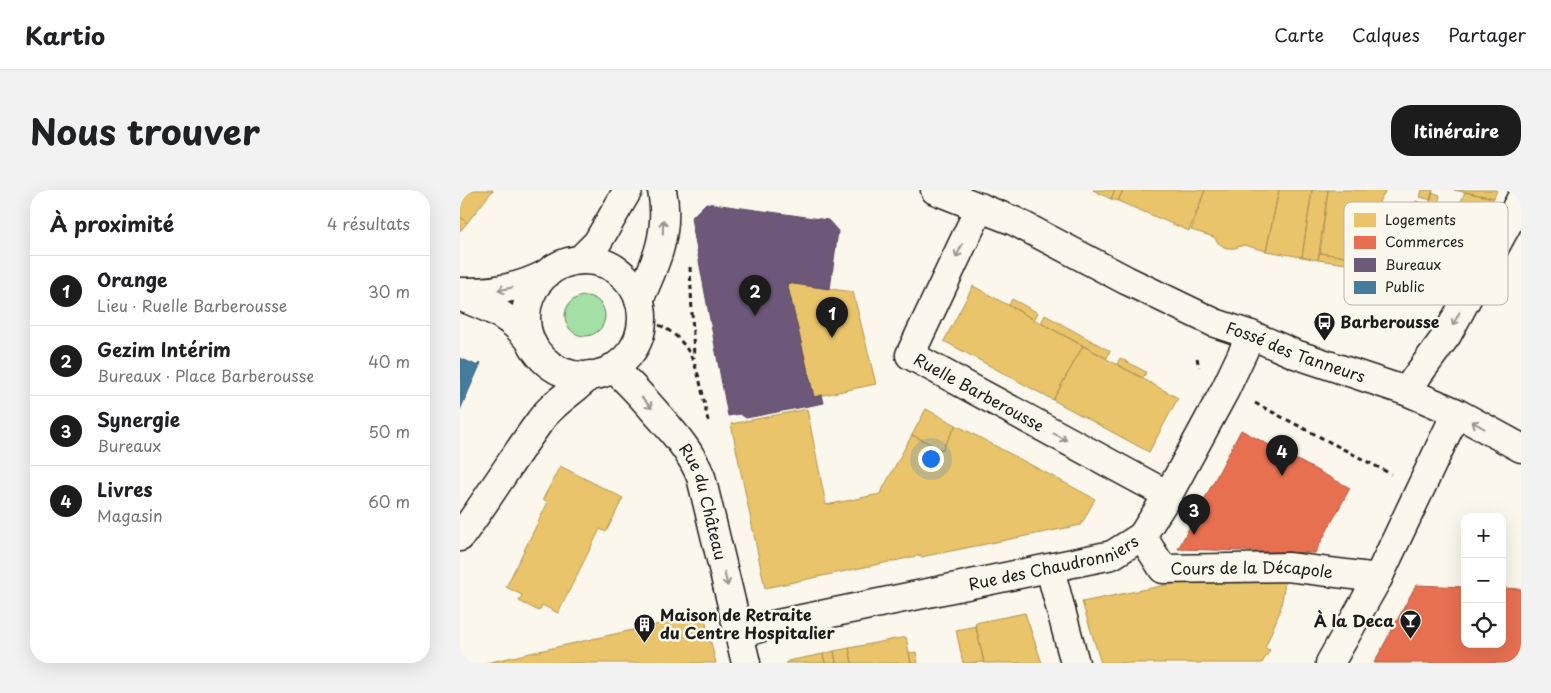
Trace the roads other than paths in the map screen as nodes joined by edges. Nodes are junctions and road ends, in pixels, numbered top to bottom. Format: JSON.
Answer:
{"nodes":[{"id":1,"x":628,"y":190,"type":"edge"},
{"id":2,"x":662,"y":190,"type":"edge"},
{"id":3,"x":935,"y":190,"type":"edge"},
{"id":4,"x":1521,"y":199,"type":"edge"},
{"id":5,"x":980,"y":207,"type":"junction"},
{"id":6,"x":1508,"y":223,"type":"edge"},
{"id":7,"x":580,"y":260,"type":"junction"},
{"id":8,"x":548,"y":273,"type":"junction"},
{"id":9,"x":460,"y":292,"type":"edge"},
{"id":10,"x":460,"y":296,"type":"edge"},
{"id":11,"x":639,"y":300,"type":"junction"},
{"id":12,"x":1463,"y":305,"type":"edge"},
{"id":13,"x":1251,"y":335,"type":"junction"},
{"id":14,"x":534,"y":346,"type":"junction"},
{"id":15,"x":601,"y":371,"type":"junction"},
{"id":16,"x":1406,"y":391,"type":"junction"},
{"id":17,"x":540,"y":420,"type":"junction"},
{"id":18,"x":1451,"y":424,"type":"dead end"},
{"id":19,"x":1521,"y":448,"type":"edge"},
{"id":20,"x":500,"y":478,"type":"junction"},
{"id":21,"x":1168,"y":495,"type":"junction"},
{"id":22,"x":460,"y":518,"type":"edge"},
{"id":23,"x":1142,"y":536,"type":"junction"},
{"id":24,"x":460,"y":537,"type":"edge"},
{"id":25,"x":1050,"y":568,"type":"junction"},
{"id":26,"x":1378,"y":578,"type":"junction"},
{"id":27,"x":740,"y":634,"type":"junction"},
{"id":28,"x":746,"y":663,"type":"edge"},
{"id":29,"x":1075,"y":663,"type":"edge"},
{"id":30,"x":1330,"y":663,"type":"edge"}],
"edges":[{"from":1,"to":7,"type":"street"},
{"from":11,"to":2,"type":"street","one_way":true},
{"from":3,"to":5,"type":"street","name":"Fossé des Tanneurs"},
{"from":4,"to":6,"type":"street","one_way":true},
{"from":5,"to":13,"type":"street","name":"Fossé des Tanneurs"},
{"from":5,"to":21,"type":"street","name":"Ruelle Barberousse","one_way":true},
{"from":7,"to":8,"type":"street"},
{"from":7,"to":11,"type":"street"},
{"from":8,"to":9,"type":"street","one_way":true},
{"from":8,"to":14,"type":"street"},
{"from":10,"to":14,"type":"street"},
{"from":11,"to":15,"type":"street"},
{"from":12,"to":16,"type":"street","one_way":true},
{"from":13,"to":16,"type":"street","name":"Fossé des Tanneurs"},
{"from":13,"to":21,"type":"street","name":"Rue des Chaudronniers"},
{"from":14,"to":15,"type":"street"},
{"from":14,"to":17,"type":"street"},
{"from":15,"to":17,"type":"street"},
{"from":15,"to":27,"type":"street","name":"Rue du Château","one_way":true},
{"from":19,"to":16,"type":"street","name":"Fossé des Tanneurs","one_way":true},
{"from":17,"to":20,"type":"street"},
{"from":18,"to":26,"type":"street"},
{"from":20,"to":22,"type":"street"},
{"from":20,"to":24,"type":"street"},
{"from":21,"to":23,"type":"street","name":"Rue des Chaudronniers"},
{"from":23,"to":25,"type":"street","name":"Rue des Chaudronniers"},
{"from":23,"to":26,"type":"street","name":"Cours de la Décapole"},
{"from":25,"to":27,"type":"street","name":"Rue des Chaudronniers"},
{"from":25,"to":29,"type":"street"},
{"from":26,"to":30,"type":"street"},
{"from":27,"to":28,"type":"street","name":"Rue du Château"}]}
